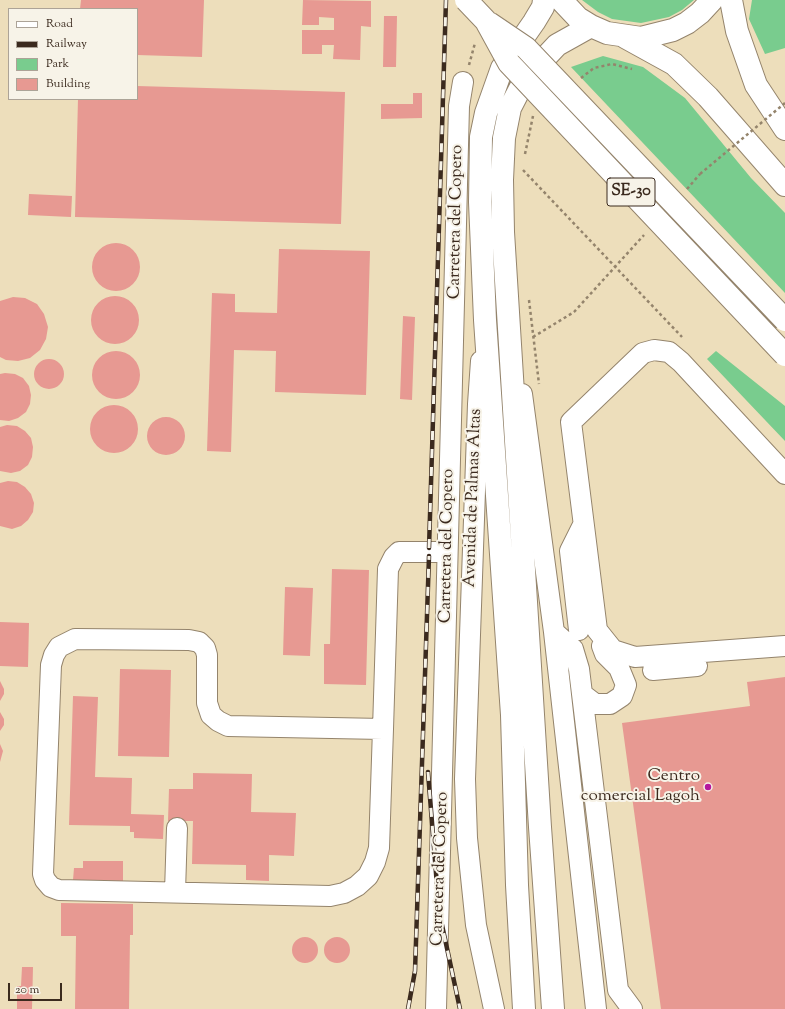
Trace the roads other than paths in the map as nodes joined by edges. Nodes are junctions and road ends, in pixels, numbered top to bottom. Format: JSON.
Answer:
{"nodes":[{"id":1,"x":466,"y":0,"type":"edge"},
{"id":2,"x":544,"y":0,"type":"edge"},
{"id":3,"x":561,"y":0,"type":"edge"},
{"id":4,"x":712,"y":0,"type":"edge"},
{"id":5,"x":731,"y":0,"type":"edge"},
{"id":6,"x":486,"y":22,"type":"junction"},
{"id":7,"x":591,"y":26,"type":"junction"},
{"id":8,"x":625,"y":37,"type":"junction"},
{"id":9,"x":463,"y":82,"type":"dead end"},
{"id":10,"x":785,"y":129,"type":"edge"},
{"id":11,"x":785,"y":185,"type":"edge"},
{"id":12,"x":508,"y":299,"type":"junction"},
{"id":13,"x":485,"y":320,"type":"junction"},
{"id":14,"x":785,"y":320,"type":"edge"},
{"id":15,"x":785,"y":355,"type":"edge"},
{"id":16,"x":785,"y":474,"type":"edge"},
{"id":17,"x":447,"y":552,"type":"junction"},
{"id":18,"x":588,"y":630,"type":"junction"},
{"id":19,"x":554,"y":632,"type":"junction"},
{"id":20,"x":781,"y":646,"type":"edge"},
{"id":21,"x":653,"y":670,"type":"dead end"},
{"id":22,"x":582,"y":694,"type":"junction"},
{"id":23,"x":383,"y":729,"type":"junction"},
{"id":24,"x":177,"y":828,"type":"dead end"},
{"id":25,"x":175,"y":892,"type":"junction"},
{"id":26,"x":600,"y":1005,"type":"edge"},
{"id":27,"x":436,"y":1009,"type":"edge"},
{"id":28,"x":494,"y":1009,"type":"edge"},
{"id":29,"x":524,"y":1009,"type":"edge"},
{"id":30,"x":554,"y":1009,"type":"edge"},
{"id":31,"x":632,"y":1009,"type":"edge"}],
"edges":[{"from":1,"to":6,"type":"main road","number":"SE-30","bridge":true},
{"from":2,"to":13,"type":"main road","name":"Avenida de Palmas Altas"},
{"from":3,"to":7,"type":"main road"},
{"from":4,"to":8,"type":"main road"},
{"from":5,"to":10,"type":"main road"},
{"from":6,"to":14,"type":"main road","number":"SE-30","bridge":true},
{"from":6,"to":15,"type":"main road","number":"SE-30","bridge":true},
{"from":7,"to":8,"type":"main road"},
{"from":7,"to":12,"type":"main road"},
{"from":8,"to":11,"type":"main road"},
{"from":9,"to":17,"type":"street","name":"Carretera del Copero"},
{"from":12,"to":19,"type":"street"},
{"from":12,"to":30,"type":"main road"},
{"from":13,"to":28,"type":"street","name":"Avenida de Palmas Altas"},
{"from":13,"to":29,"type":"main road"},
{"from":16,"to":18,"type":"street"},
{"from":17,"to":23,"type":"street"},
{"from":17,"to":27,"type":"street","name":"Carretera del Copero"},
{"from":18,"to":20,"type":"street"},
{"from":18,"to":22,"type":"street"},
{"from":19,"to":22,"type":"street"},
{"from":19,"to":26,"type":"street"},
{"from":20,"to":21,"type":"street"},
{"from":22,"to":31,"type":"street"},
{"from":23,"to":25,"type":"street"},
{"from":23,"to":25,"type":"street"},
{"from":24,"to":25,"type":"street"}]}
